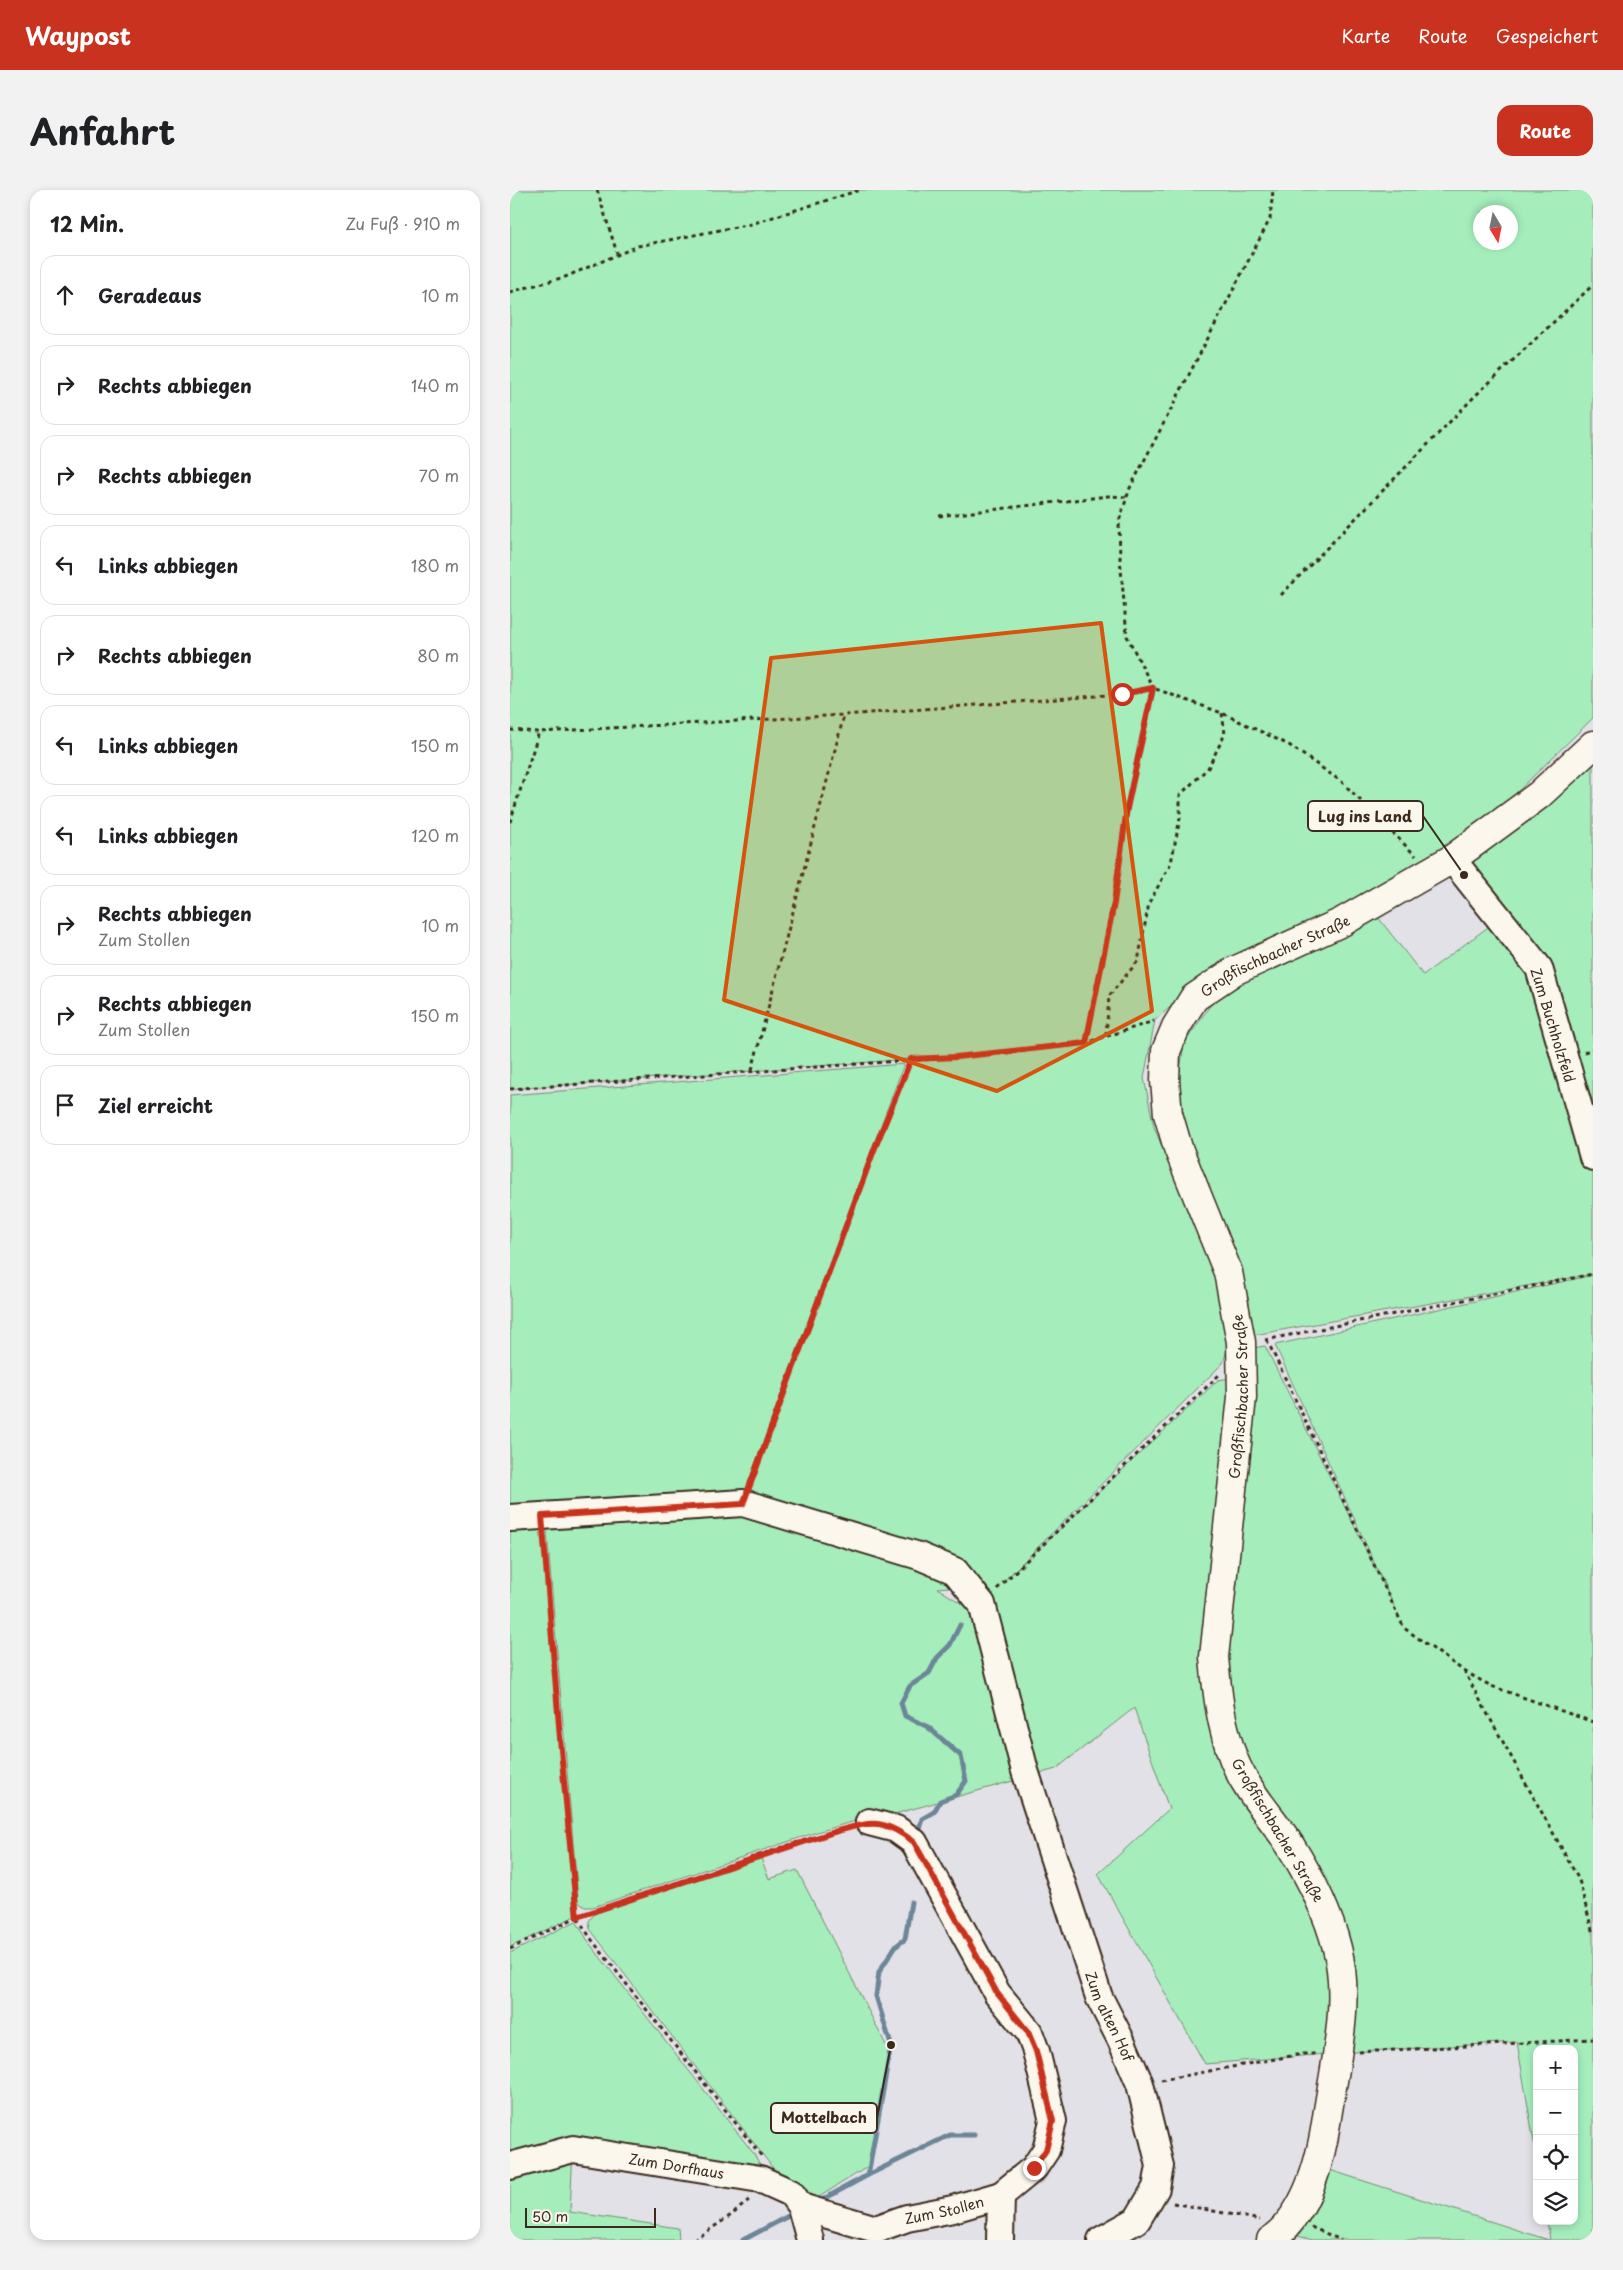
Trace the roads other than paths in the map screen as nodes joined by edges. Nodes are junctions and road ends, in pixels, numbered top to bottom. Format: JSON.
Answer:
{"nodes":[{"id":1,"x":1593,"y":745,"type":"edge"},
{"id":2,"x":1441,"y":865,"type":"junction"},
{"id":3,"x":1593,"y":1157,"type":"edge"},
{"id":4,"x":510,"y":1518,"type":"edge"},
{"id":5,"x":869,"y":1822,"type":"road end"},
{"id":6,"x":510,"y":2166,"type":"edge"},
{"id":7,"x":1001,"y":2194,"type":"junction"},
{"id":8,"x":802,"y":2208,"type":"junction"},
{"id":9,"x":1284,"y":2226,"type":"edge"},
{"id":10,"x":810,"y":2240,"type":"edge"},
{"id":11,"x":1000,"y":2240,"type":"edge"},
{"id":12,"x":1101,"y":2240,"type":"edge"}],
"edges":[{"from":1,"to":2,"type":"main road","name":"Großfischbacher Straße"},
{"from":2,"to":3,"type":"street","name":"Zum Buchholzfeld"},
{"from":2,"to":9,"type":"main road","name":"Großfischbacher Straße"},
{"from":4,"to":12,"type":"street","name":"Zum alten Hof"},
{"from":5,"to":7,"type":"street","name":"Zum Stollen"},
{"from":6,"to":8,"type":"street","name":"Zum Dorfhaus"},
{"from":7,"to":8,"type":"street","name":"Zum Stollen"},
{"from":7,"to":11,"type":"street","name":"Zum Stollen"},
{"from":8,"to":10,"type":"street","name":"Zum Dorfhaus"}]}
